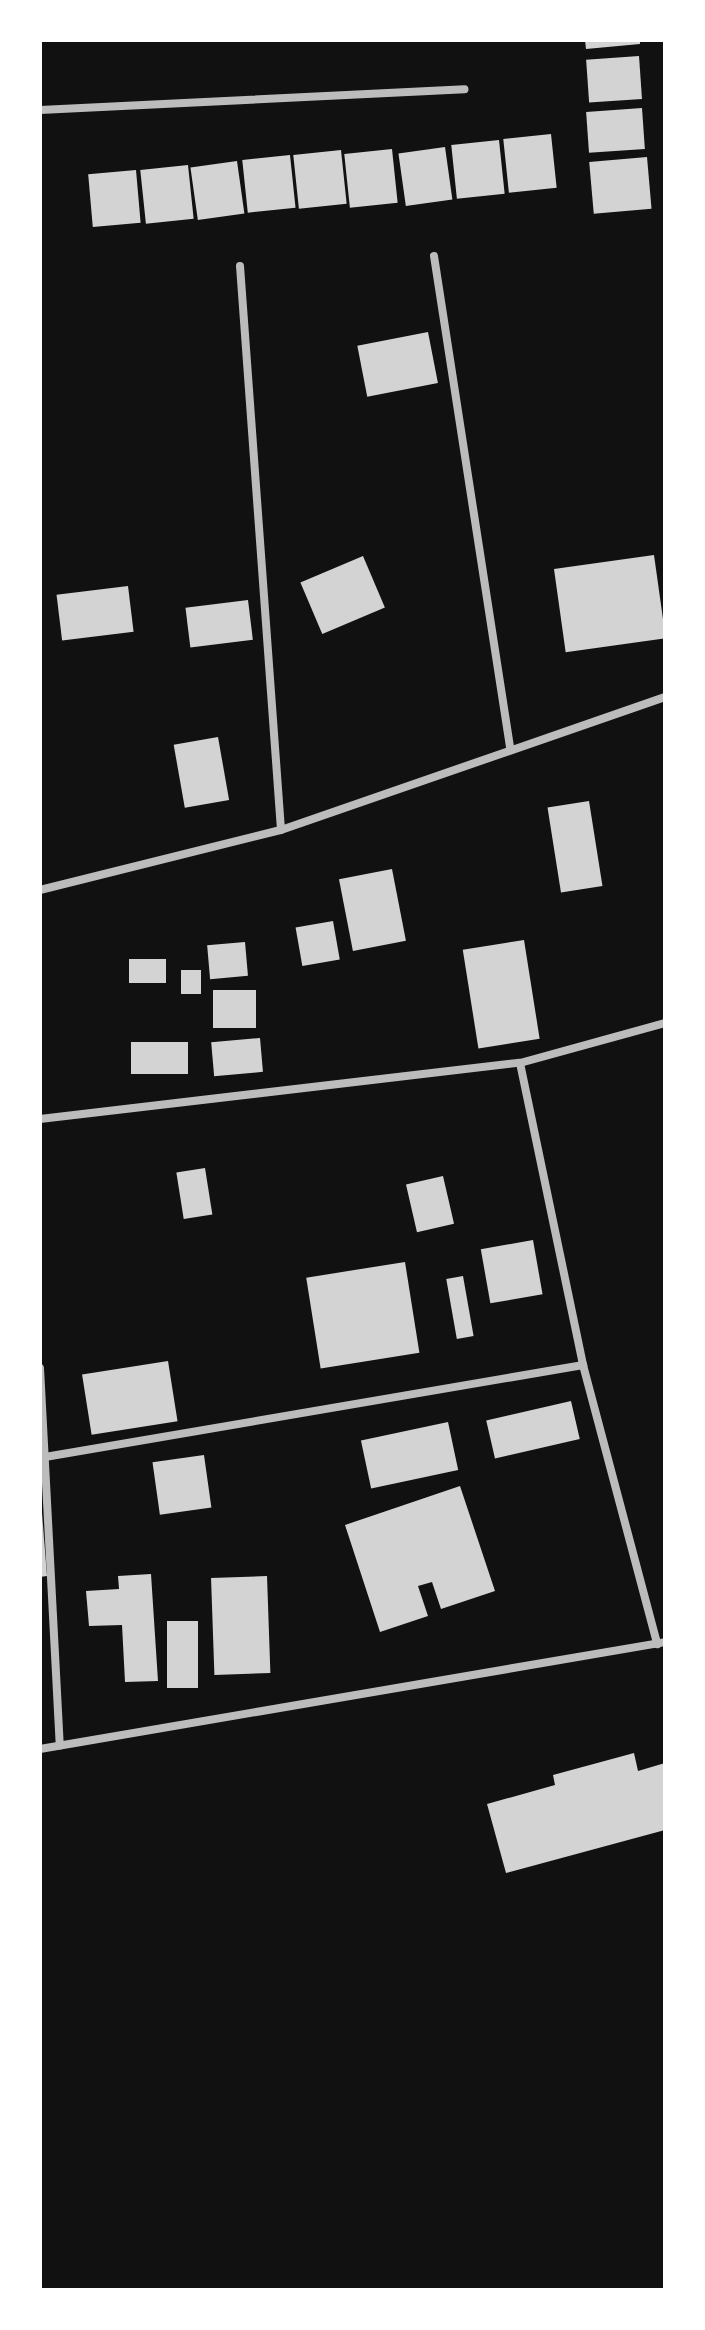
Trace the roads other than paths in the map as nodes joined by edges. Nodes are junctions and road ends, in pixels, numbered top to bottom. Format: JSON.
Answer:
{"nodes":[{"id":1,"x":464,"y":89,"type":"dead end"},
{"id":2,"x":40,"y":110,"type":"edge"},
{"id":3,"x":434,"y":256,"type":"dead end"},
{"id":4,"x":240,"y":266,"type":"dead end"},
{"id":5,"x":665,"y":697,"type":"edge"},
{"id":6,"x":510,"y":748,"type":"junction"},
{"id":7,"x":281,"y":830,"type":"junction"},
{"id":8,"x":40,"y":890,"type":"edge"},
{"id":9,"x":665,"y":1023,"type":"edge"},
{"id":10,"x":520,"y":1063,"type":"junction"},
{"id":11,"x":40,"y":1119,"type":"edge"},
{"id":12,"x":583,"y":1365,"type":"junction"},
{"id":13,"x":40,"y":1368,"type":"edge"},
{"id":14,"x":41,"y":1433,"type":"edge"},
{"id":15,"x":45,"y":1457,"type":"junction"},
{"id":16,"x":661,"y":1643,"type":"edge"},
{"id":17,"x":60,"y":1745,"type":"junction"},
{"id":18,"x":40,"y":1749,"type":"edge"}],
"edges":[{"from":1,"to":2,"type":"street"},
{"from":3,"to":6,"type":"street"},
{"from":4,"to":7,"type":"street"},
{"from":5,"to":6,"type":"street"},
{"from":6,"to":7,"type":"street"},
{"from":7,"to":8,"type":"street"},
{"from":9,"to":10,"type":"street"},
{"from":10,"to":11,"type":"street"},
{"from":10,"to":12,"type":"street"},
{"from":12,"to":15,"type":"street"},
{"from":12,"to":16,"type":"street"},
{"from":13,"to":14,"type":"street"},
{"from":14,"to":15,"type":"street"},
{"from":15,"to":17,"type":"street"},
{"from":16,"to":17,"type":"street"},
{"from":17,"to":18,"type":"street"}]}
